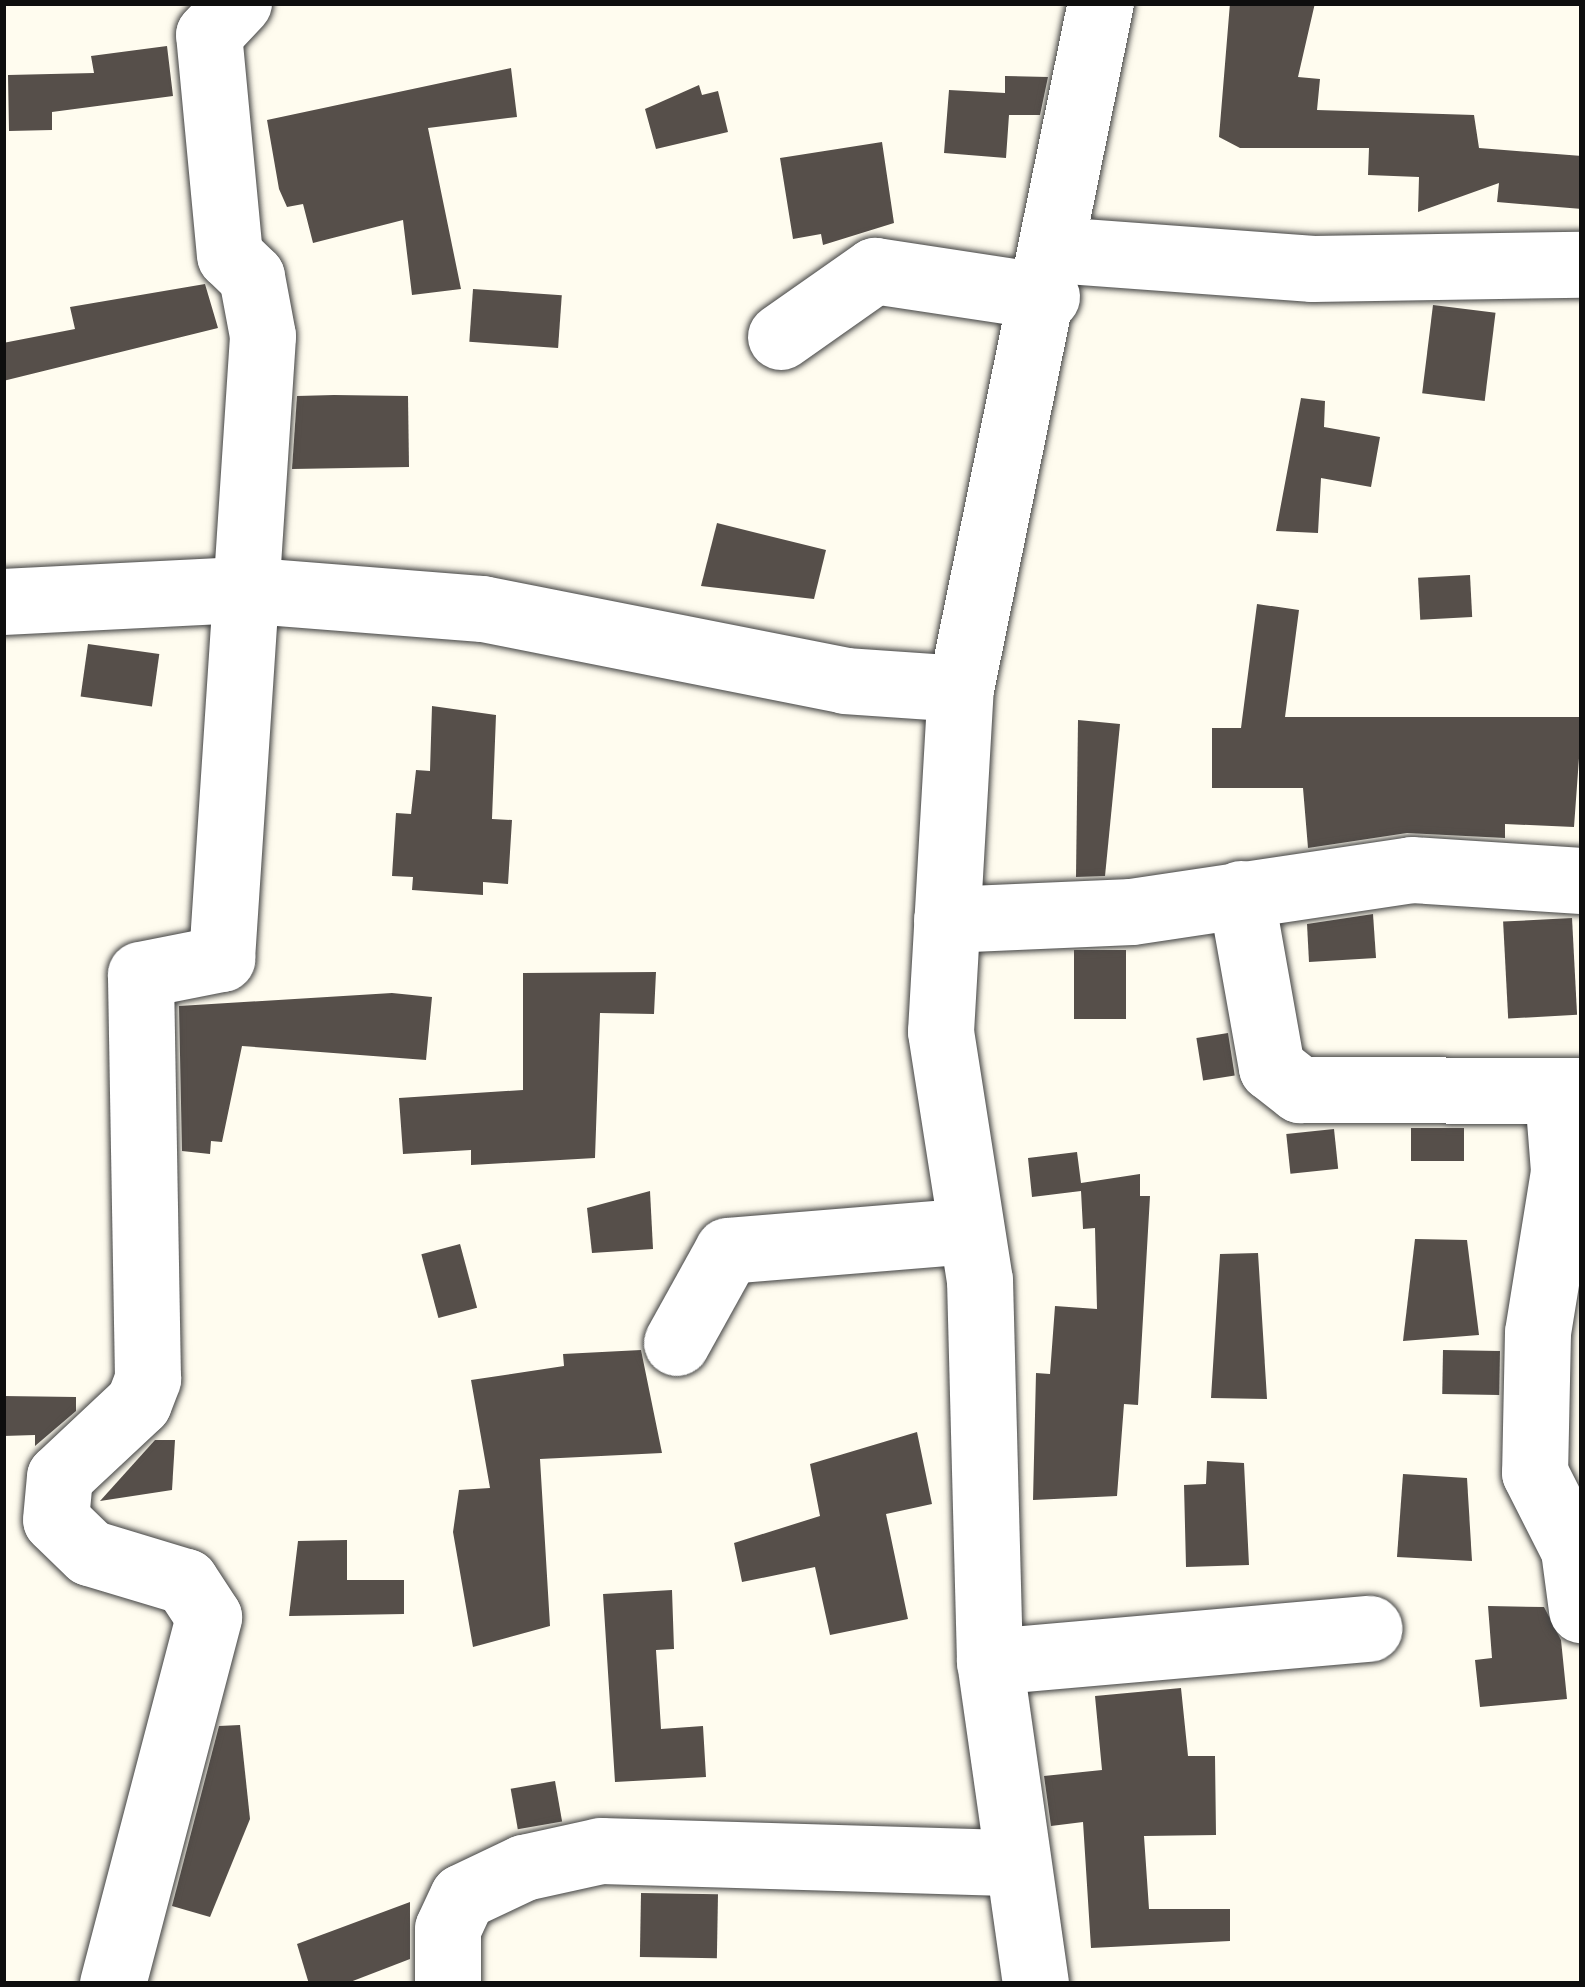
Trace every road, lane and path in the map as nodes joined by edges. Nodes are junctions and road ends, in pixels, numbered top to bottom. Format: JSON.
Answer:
{"nodes":[{"id":1,"x":239,"y":3,"type":"edge"},
{"id":2,"x":1101,"y":3,"type":"edge"},
{"id":3,"x":1582,"y":265,"type":"edge"},
{"id":4,"x":1051,"y":274,"type":"junction"},
{"id":5,"x":781,"y":338,"type":"dead end"},
{"id":6,"x":241,"y":590,"type":"junction"},
{"id":7,"x":3,"y":602,"type":"edge"},
{"id":8,"x":961,"y":688,"type":"junction"},
{"id":9,"x":1582,"y":881,"type":"edge"},
{"id":10,"x":1241,"y":894,"type":"junction"},
{"id":11,"x":947,"y":920,"type":"junction"},
{"id":12,"x":1570,"y":1093,"type":"edge"},
{"id":13,"x":970,"y":1231,"type":"junction"},
{"id":14,"x":677,"y":1343,"type":"dead end"},
{"id":15,"x":1582,"y":1610,"type":"edge"},
{"id":16,"x":1370,"y":1629,"type":"dead end"},
{"id":17,"x":990,"y":1662,"type":"junction"},
{"id":18,"x":1016,"y":1863,"type":"junction"},
{"id":19,"x":113,"y":1984,"type":"edge"},
{"id":20,"x":448,"y":1984,"type":"edge"},
{"id":21,"x":1036,"y":1984,"type":"edge"}],
"edges":[{"from":1,"to":6,"type":"street"},
{"from":2,"to":4,"type":"street"},
{"from":3,"to":4,"type":"street"},
{"from":4,"to":5,"type":"street"},
{"from":4,"to":8,"type":"street"},
{"from":6,"to":7,"type":"street"},
{"from":6,"to":8,"type":"street"},
{"from":6,"to":19,"type":"street"},
{"from":8,"to":11,"type":"street"},
{"from":9,"to":10,"type":"street"},
{"from":10,"to":11,"type":"street"},
{"from":10,"to":12,"type":"street"},
{"from":11,"to":13,"type":"street"},
{"from":12,"to":15,"type":"street"},
{"from":13,"to":14,"type":"street"},
{"from":13,"to":17,"type":"street"},
{"from":16,"to":17,"type":"street"},
{"from":17,"to":18,"type":"street"},
{"from":18,"to":20,"type":"street"},
{"from":18,"to":21,"type":"street"}]}
